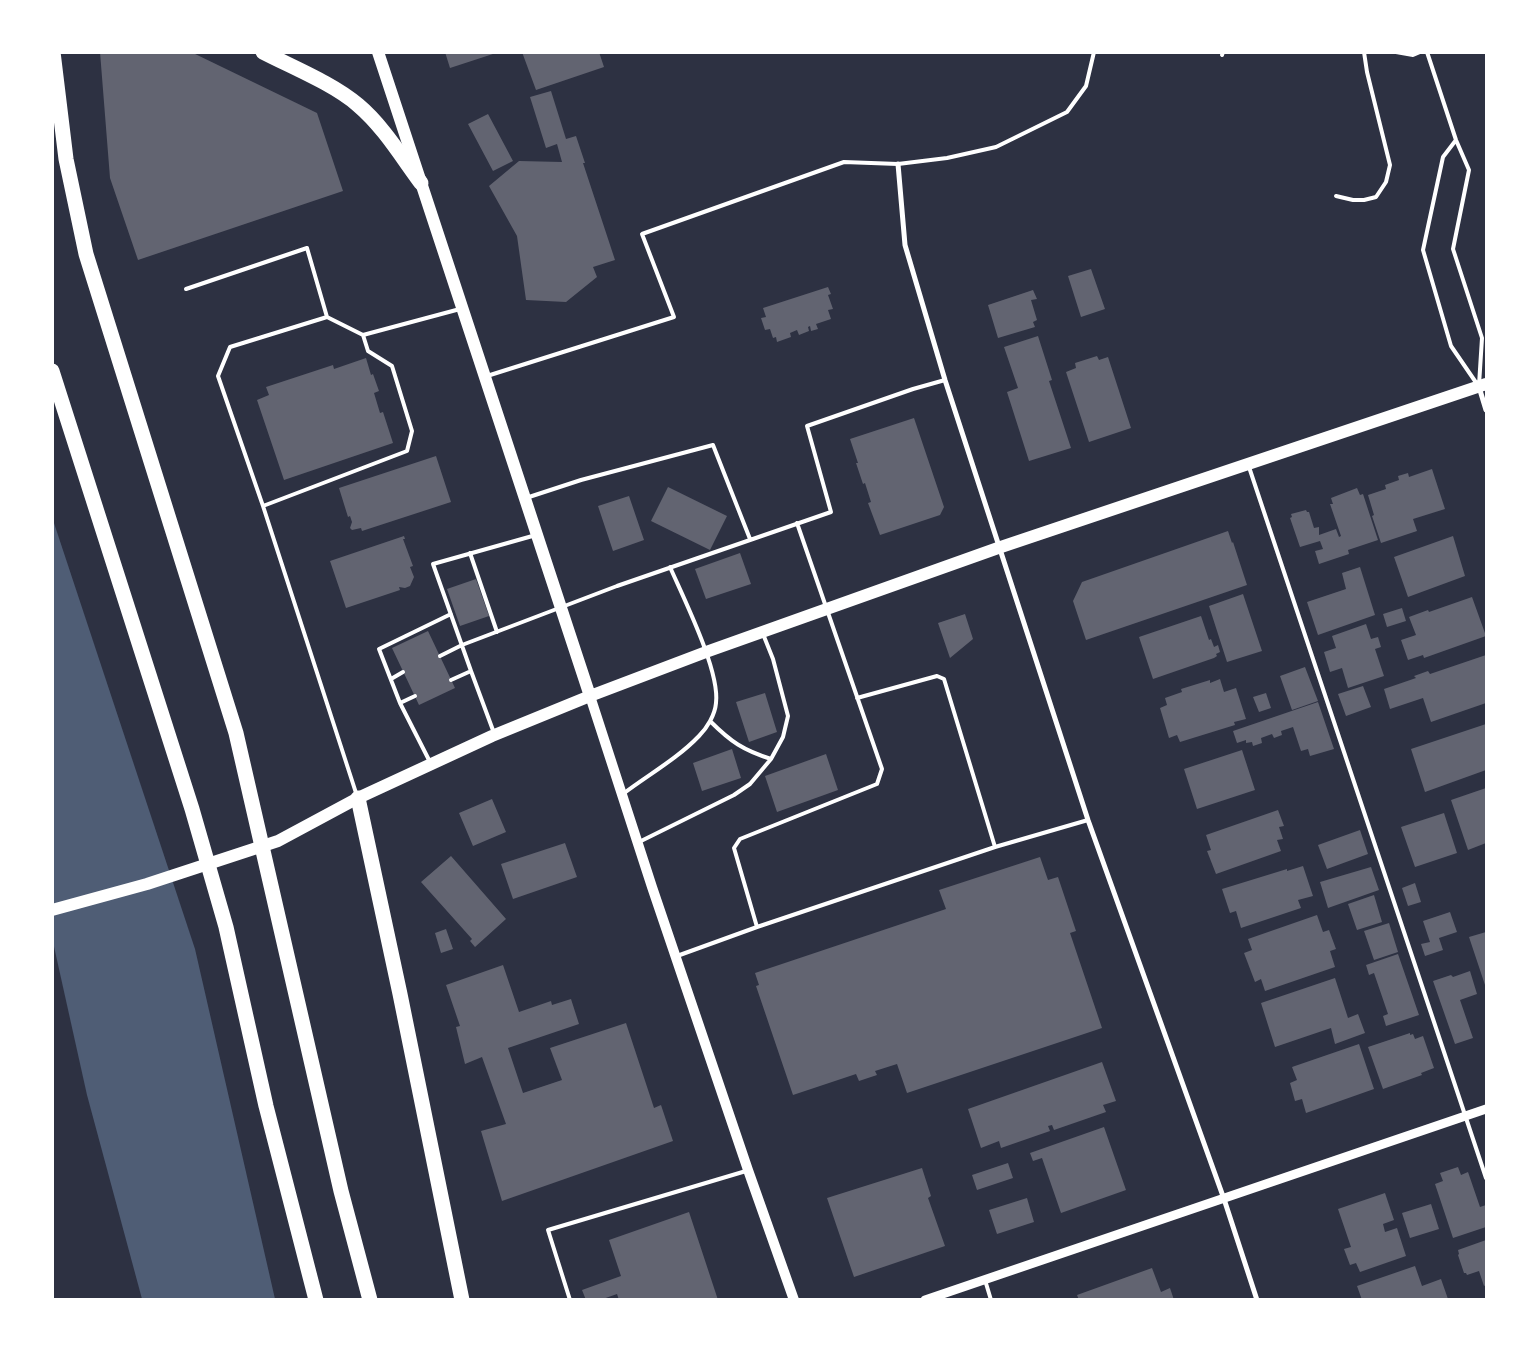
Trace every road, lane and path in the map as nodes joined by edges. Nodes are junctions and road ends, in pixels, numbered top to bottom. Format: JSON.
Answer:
{"nodes":[{"id":1,"x":53,"y":52,"type":"edge"},
{"id":2,"x":263,"y":52,"type":"edge"},
{"id":3,"x":378,"y":52,"type":"edge"},
{"id":4,"x":1094,"y":52,"type":"edge"},
{"id":5,"x":1364,"y":52,"type":"edge"},
{"id":6,"x":1396,"y":52,"type":"edge"},
{"id":7,"x":1420,"y":52,"type":"edge"},
{"id":8,"x":1427,"y":52,"type":"edge"},
{"id":9,"x":1456,"y":140,"type":"junction"},
{"id":10,"x":898,"y":164,"type":"junction"},
{"id":11,"x":421,"y":182,"type":"junction"},
{"id":12,"x":1336,"y":196,"type":"dead end"},
{"id":13,"x":186,"y":289,"type":"dead end"},
{"id":14,"x":462,"y":309,"type":"junction"},
{"id":15,"x":327,"y":317,"type":"junction"},
{"id":16,"x":363,"y":335,"type":"junction"},
{"id":17,"x":52,"y":370,"type":"edge"},
{"id":18,"x":485,"y":376,"type":"junction"},
{"id":19,"x":945,"y":380,"type":"junction"},
{"id":20,"x":1483,"y":386,"type":"edge"},
{"id":21,"x":1486,"y":410,"type":"edge"},
{"id":22,"x":1249,"y":464,"type":"junction"},
{"id":23,"x":525,"y":499,"type":"junction"},
{"id":24,"x":263,"y":506,"type":"junction"},
{"id":25,"x":797,"y":523,"type":"junction"},
{"id":26,"x":537,"y":535,"type":"junction"},
{"id":27,"x":750,"y":539,"type":"junction"},
{"id":28,"x":998,"y":548,"type":"junction"},
{"id":29,"x":470,"y":554,"type":"junction"},
{"id":30,"x":670,"y":567,"type":"junction"},
{"id":31,"x":561,"y":608,"type":"junction"},
{"id":32,"x":827,"y":609,"type":"junction"},
{"id":33,"x":451,"y":614,"type":"junction"},
{"id":34,"x":497,"y":632,"type":"junction"},
{"id":35,"x":762,"y":632,"type":"junction"},
{"id":36,"x":462,"y":645,"type":"junction"},
{"id":37,"x":706,"y":652,"type":"junction"},
{"id":38,"x":440,"y":656,"type":"dead end"},
{"id":39,"x":471,"y":671,"type":"junction"},
{"id":40,"x":403,"y":672,"type":"dead end"},
{"id":41,"x":391,"y":679,"type":"junction"},
{"id":42,"x":451,"y":680,"type":"dead end"},
{"id":43,"x":415,"y":696,"type":"dead end"},
{"id":44,"x":590,"y":696,"type":"junction"},
{"id":45,"x":857,"y":698,"type":"junction"},
{"id":46,"x":400,"y":703,"type":"junction"},
{"id":47,"x":710,"y":721,"type":"junction"},
{"id":48,"x":495,"y":735,"type":"junction"},
{"id":49,"x":771,"y":758,"type":"junction"},
{"id":50,"x":431,"y":764,"type":"junction"},
{"id":51,"x":622,"y":795,"type":"junction"},
{"id":52,"x":358,"y":798,"type":"junction"},
{"id":53,"x":1088,"y":820,"type":"junction"},
{"id":54,"x":639,"y":842,"type":"junction"},
{"id":55,"x":996,"y":847,"type":"junction"},
{"id":56,"x":52,"y":910,"type":"edge"},
{"id":57,"x":757,"y":928,"type":"junction"},
{"id":58,"x":676,"y":956,"type":"junction"},
{"id":59,"x":1486,"y":1109,"type":"edge"},
{"id":60,"x":1466,"y":1116,"type":"junction"},
{"id":61,"x":748,"y":1170,"type":"junction"},
{"id":62,"x":1486,"y":1178,"type":"edge"},
{"id":63,"x":1224,"y":1199,"type":"junction"},
{"id":64,"x":984,"y":1280,"type":"junction"},
{"id":65,"x":316,"y":1300,"type":"edge"},
{"id":66,"x":370,"y":1300,"type":"edge"},
{"id":67,"x":462,"y":1300,"type":"edge"},
{"id":68,"x":570,"y":1300,"type":"edge"},
{"id":69,"x":794,"y":1300,"type":"edge"},
{"id":70,"x":925,"y":1300,"type":"edge"},
{"id":71,"x":991,"y":1300,"type":"edge"},
{"id":72,"x":1256,"y":1300,"type":"edge"}],
"edges":[{"from":1,"to":66,"type":"highway"},
{"from":2,"to":11,"type":"highway"},
{"from":3,"to":11,"type":"main road"},
{"from":4,"to":10,"type":"lane"},
{"from":5,"to":12,"type":"lane"},
{"from":6,"to":7,"type":"lane"},
{"from":8,"to":9,"type":"lane"},
{"from":9,"to":20,"type":"lane"},
{"from":9,"to":20,"type":"lane"},
{"from":10,"to":18,"type":"lane"},
{"from":10,"to":19,"type":"street"},
{"from":11,"to":14,"type":"main road"},
{"from":13,"to":15,"type":"lane"},
{"from":14,"to":16,"type":"lane"},
{"from":14,"to":18,"type":"main road"},
{"from":15,"to":16,"type":"lane"},
{"from":15,"to":24,"type":"lane"},
{"from":16,"to":24,"type":"lane"},
{"from":17,"to":65,"type":"highway"},
{"from":18,"to":23,"type":"main road"},
{"from":19,"to":25,"type":"lane"},
{"from":19,"to":28,"type":"street"},
{"from":20,"to":21,"type":"street"},
{"from":20,"to":22,"type":"main road"},
{"from":22,"to":28,"type":"main road"},
{"from":22,"to":60,"type":"lane"},
{"from":23,"to":26,"type":"main road"},
{"from":23,"to":27,"type":"lane"},
{"from":24,"to":52,"type":"lane"},
{"from":25,"to":27,"type":"lane"},
{"from":25,"to":32,"type":"lane"},
{"from":26,"to":29,"type":"lane"},
{"from":26,"to":31,"type":"main road"},
{"from":27,"to":30,"type":"lane"},
{"from":28,"to":32,"type":"main road"},
{"from":28,"to":53,"type":"street"},
{"from":29,"to":33,"type":"lane"},
{"from":29,"to":34,"type":"lane"},
{"from":30,"to":31,"type":"lane"},
{"from":30,"to":37,"type":"lane"},
{"from":31,"to":34,"type":"lane"},
{"from":31,"to":44,"type":"main road"},
{"from":32,"to":35,"type":"main road"},
{"from":32,"to":45,"type":"lane"},
{"from":33,"to":36,"type":"lane"},
{"from":33,"to":41,"type":"lane"},
{"from":34,"to":36,"type":"lane"},
{"from":35,"to":37,"type":"main road"},
{"from":35,"to":49,"type":"lane"},
{"from":36,"to":38,"type":"lane"},
{"from":36,"to":39,"type":"lane"},
{"from":37,"to":44,"type":"main road"},
{"from":37,"to":47,"type":"lane"},
{"from":39,"to":42,"type":"lane"},
{"from":39,"to":48,"type":"lane"},
{"from":40,"to":41,"type":"lane"},
{"from":41,"to":46,"type":"lane"},
{"from":43,"to":46,"type":"lane"},
{"from":44,"to":48,"type":"main road"},
{"from":44,"to":51,"type":"main road"},
{"from":45,"to":55,"type":"lane"},
{"from":45,"to":57,"type":"lane"},
{"from":46,"to":50,"type":"lane"},
{"from":47,"to":49,"type":"lane"},
{"from":47,"to":51,"type":"lane"},
{"from":48,"to":50,"type":"main road"},
{"from":49,"to":54,"type":"lane"},
{"from":50,"to":52,"type":"main road"},
{"from":51,"to":54,"type":"main road"},
{"from":52,"to":56,"type":"main road"},
{"from":52,"to":67,"type":"highway"},
{"from":53,"to":55,"type":"lane"},
{"from":53,"to":63,"type":"street"},
{"from":54,"to":58,"type":"main road"},
{"from":55,"to":57,"type":"lane"},
{"from":57,"to":58,"type":"lane"},
{"from":58,"to":61,"type":"main road"},
{"from":59,"to":60,"type":"street"},
{"from":60,"to":62,"type":"lane"},
{"from":60,"to":63,"type":"street"},
{"from":61,"to":68,"type":"lane"},
{"from":61,"to":69,"type":"main road"},
{"from":63,"to":64,"type":"street"},
{"from":63,"to":72,"type":"street"},
{"from":64,"to":70,"type":"street"},
{"from":64,"to":71,"type":"lane"}]}
